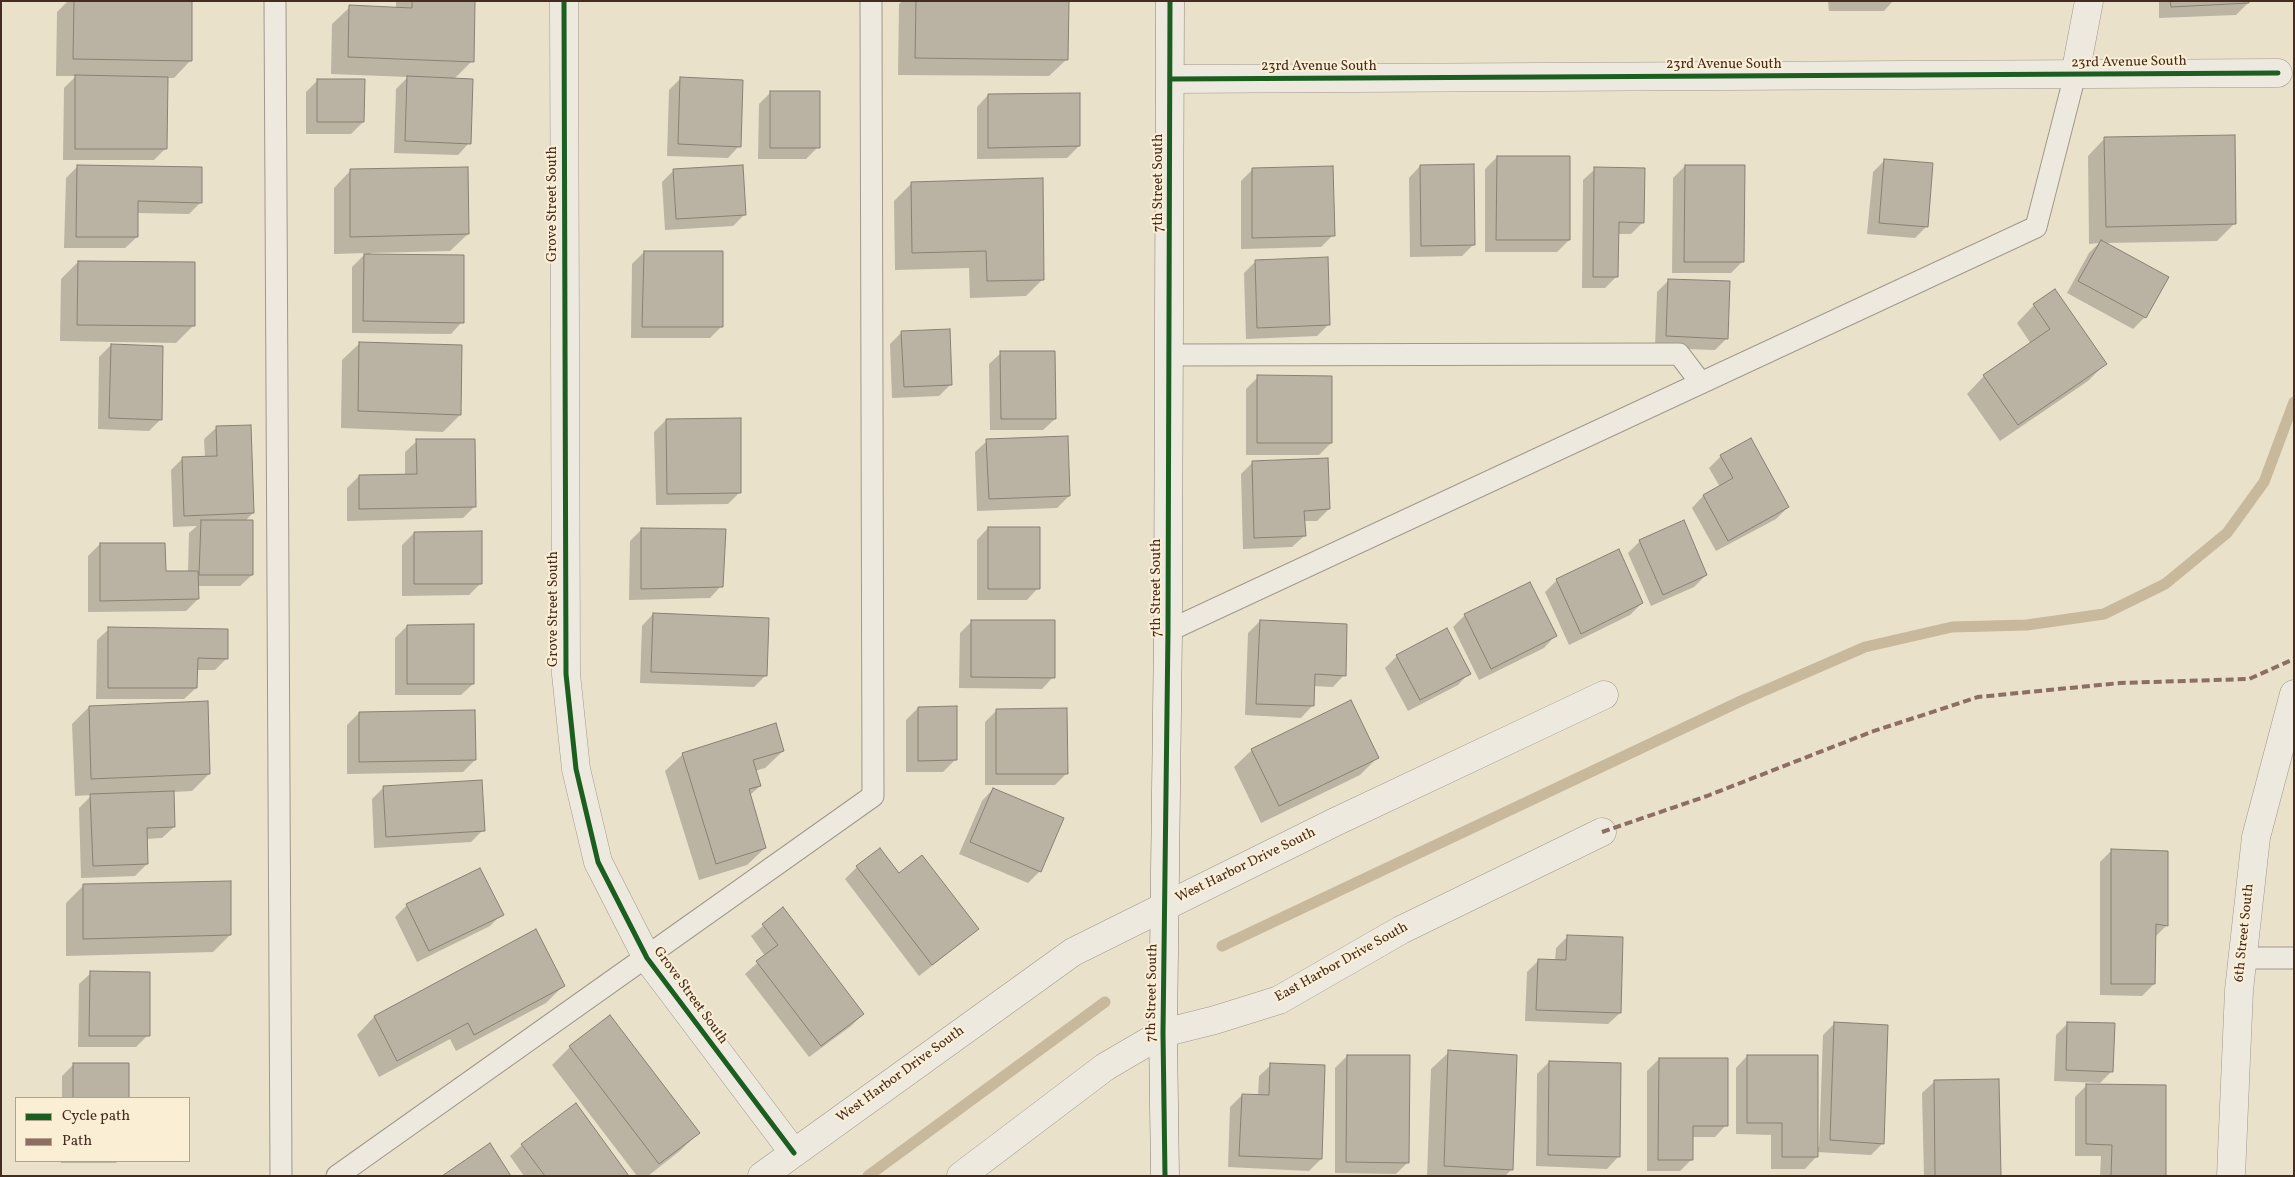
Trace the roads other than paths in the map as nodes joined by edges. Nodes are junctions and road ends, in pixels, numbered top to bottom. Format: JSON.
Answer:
{"nodes":[{"id":1,"x":275,"y":1,"type":"edge"},
{"id":2,"x":564,"y":1,"type":"edge"},
{"id":3,"x":871,"y":1,"type":"edge"},
{"id":4,"x":1170,"y":1,"type":"edge"},
{"id":5,"x":2089,"y":1,"type":"edge"},
{"id":6,"x":2278,"y":73,"type":"dead end"},
{"id":7,"x":2076,"y":75,"type":"junction"},
{"id":8,"x":1171,"y":79,"type":"junction"},
{"id":9,"x":1169,"y":355,"type":"junction"},
{"id":10,"x":1701,"y":383,"type":"junction"},
{"id":11,"x":1168,"y":631,"type":"junction"},
{"id":12,"x":2294,"y":694,"type":"edge"},
{"id":13,"x":1604,"y":695,"type":"dead end"},
{"id":14,"x":1602,"y":832,"type":"dead end"},
{"id":15,"x":1166,"y":905,"type":"junction"},
{"id":16,"x":646,"y":958,"type":"junction"},
{"id":17,"x":2242,"y":958,"type":"junction"},
{"id":18,"x":2294,"y":958,"type":"edge"},
{"id":19,"x":1163,"y":1033,"type":"junction"},
{"id":20,"x":794,"y":1153,"type":"junction"},
{"id":21,"x":280,"y":1176,"type":"edge"},
{"id":22,"x":337,"y":1176,"type":"edge"},
{"id":23,"x":762,"y":1176,"type":"edge"},
{"id":24,"x":961,"y":1176,"type":"edge"},
{"id":25,"x":1165,"y":1176,"type":"edge"},
{"id":26,"x":2231,"y":1176,"type":"edge"}],
"edges":[{"from":1,"to":21,"type":"lane"},
{"from":2,"to":16,"type":"street","name":"Grove Street South"},
{"from":3,"to":16,"type":"lane"},
{"from":4,"to":8,"type":"street","name":"7th Street South"},
{"from":5,"to":7,"type":"street"},
{"from":6,"to":7,"type":"street","name":"23rd Avenue South"},
{"from":7,"to":8,"type":"street","name":"23rd Avenue South"},
{"from":7,"to":10,"type":"lane"},
{"from":8,"to":9,"type":"street","name":"7th Street South"},
{"from":9,"to":10,"type":"lane"},
{"from":9,"to":11,"type":"street","name":"7th Street South"},
{"from":10,"to":11,"type":"lane"},
{"from":11,"to":15,"type":"street","name":"7th Street South"},
{"from":12,"to":17,"type":"street","name":"6th Street South"},
{"from":13,"to":15,"type":"street","name":"West Harbor Drive South"},
{"from":14,"to":19,"type":"street","name":"East Harbor Drive South"},
{"from":15,"to":19,"type":"street","name":"7th Street South"},
{"from":15,"to":20,"type":"street","name":"West Harbor Drive South"},
{"from":16,"to":20,"type":"street","name":"Grove Street South"},
{"from":16,"to":22,"type":"lane"},
{"from":17,"to":18,"type":"lane"},
{"from":17,"to":26,"type":"street","name":"6th Street South"},
{"from":19,"to":24,"type":"street","name":"East Harbor Drive South"},
{"from":19,"to":25,"type":"street","name":"7th Street South"},
{"from":20,"to":23,"type":"street","name":"West Harbor Drive South"}]}
